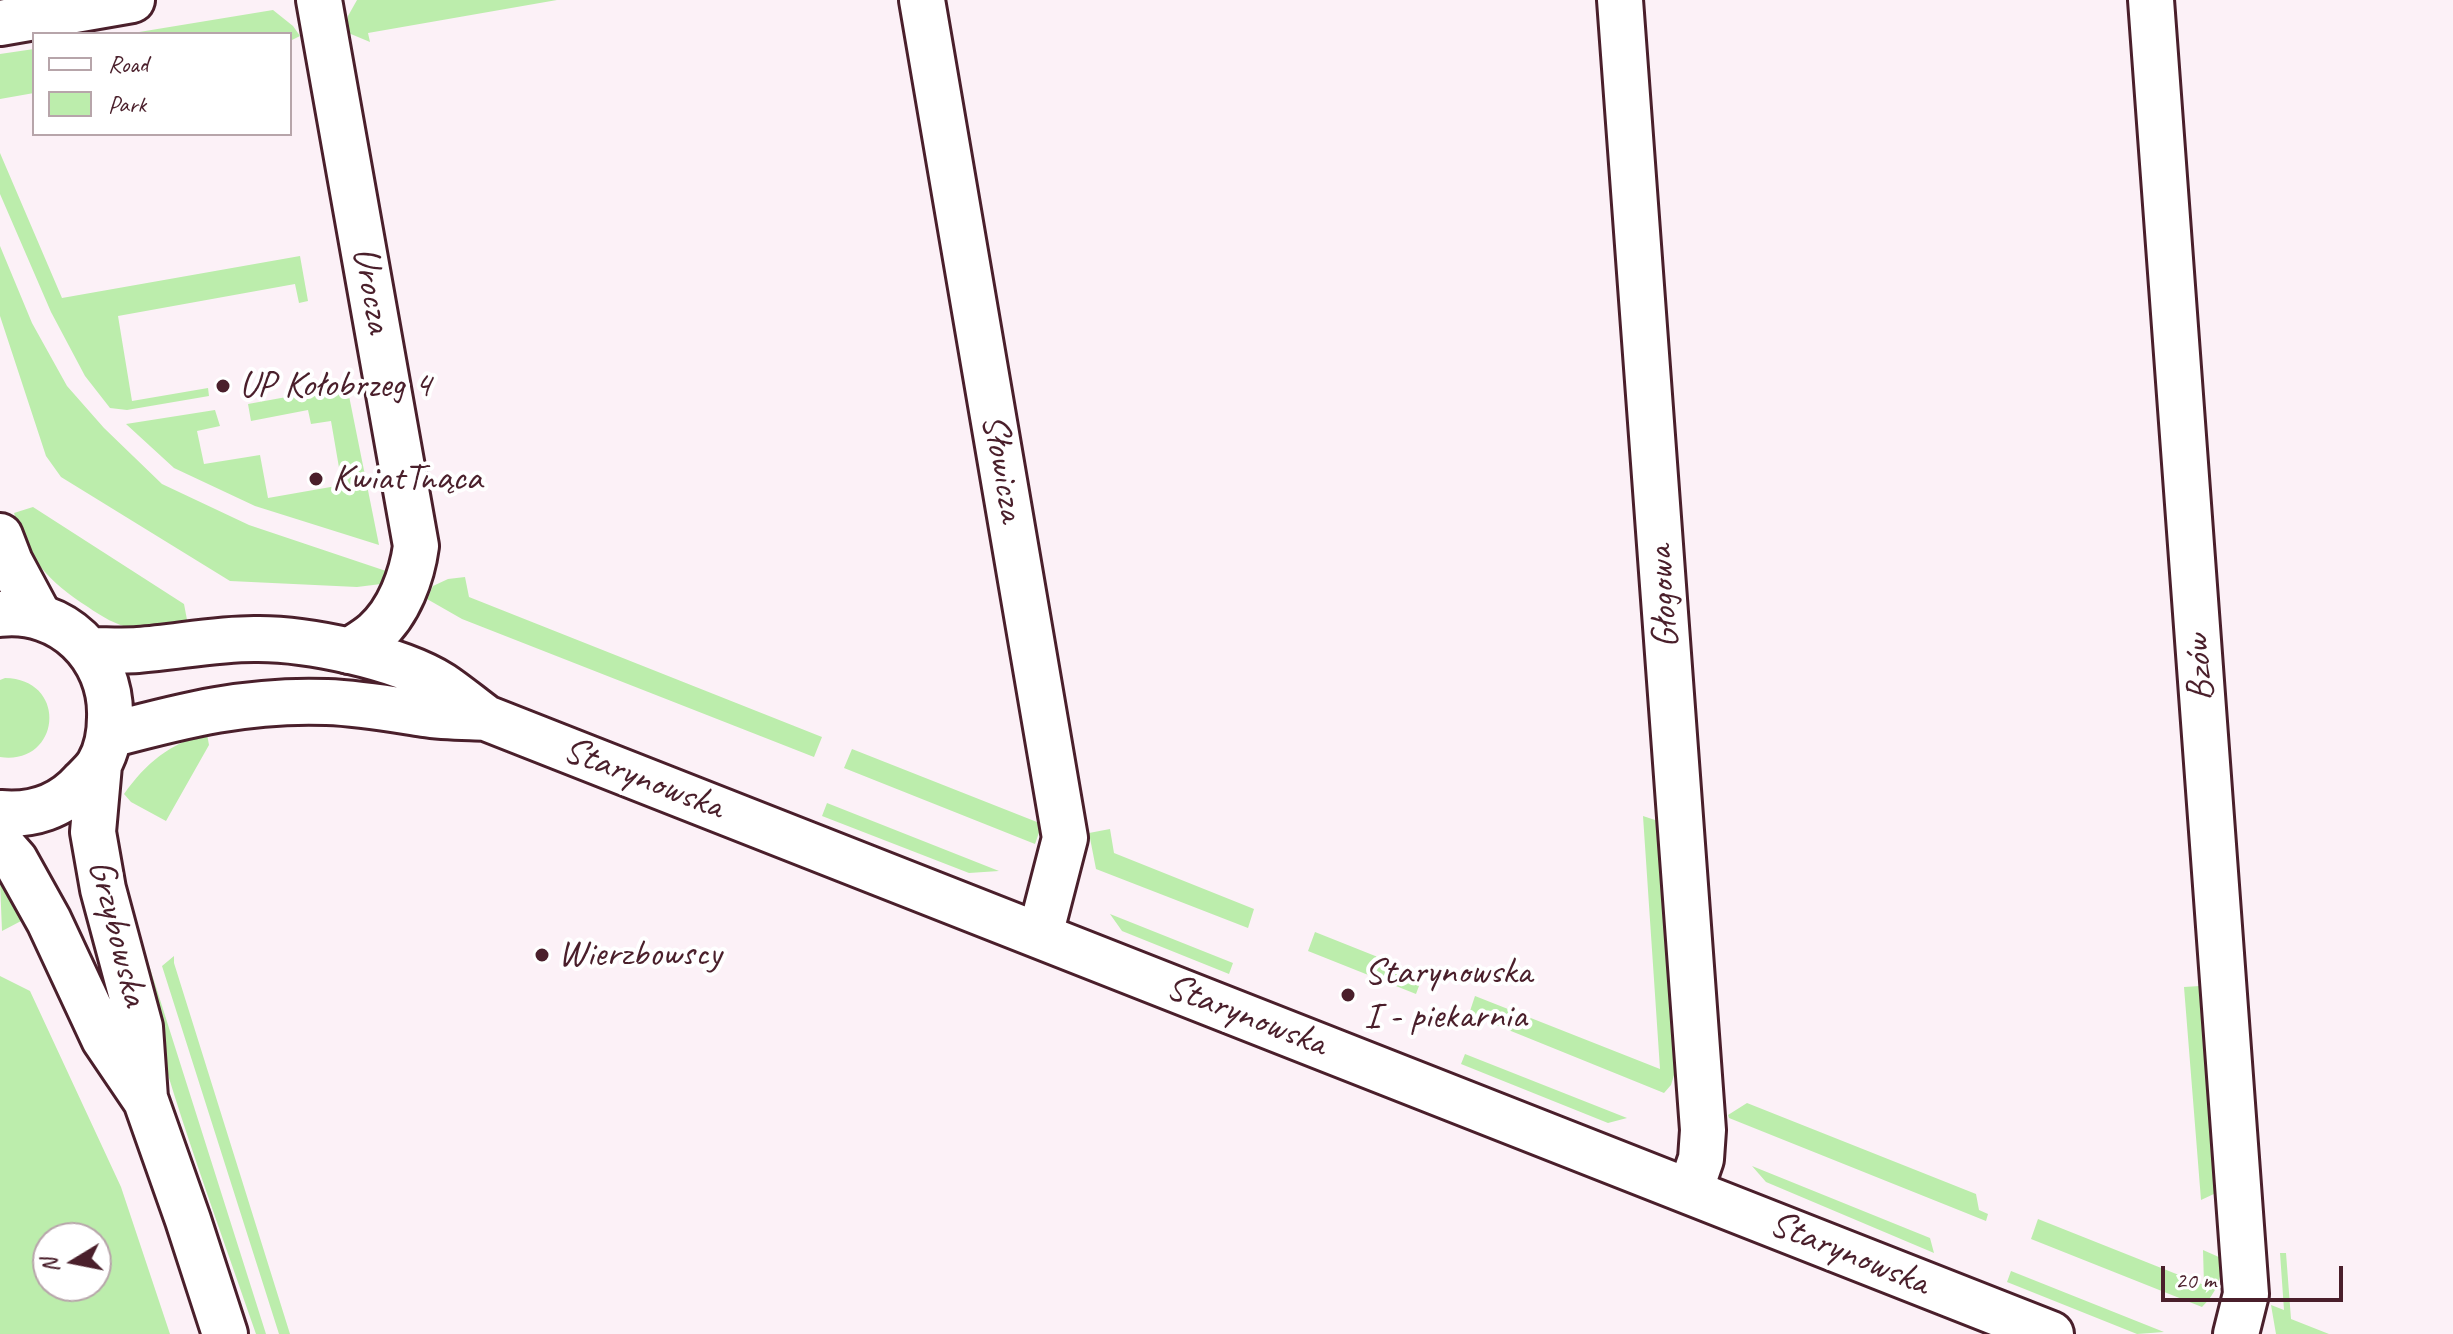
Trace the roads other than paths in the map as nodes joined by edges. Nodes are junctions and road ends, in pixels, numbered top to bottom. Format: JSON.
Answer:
{"nodes":[{"id":1,"x":132,"y":0,"type":"edge"},
{"id":2,"x":319,"y":0,"type":"edge"},
{"id":3,"x":922,"y":0,"type":"edge"},
{"id":4,"x":1620,"y":0,"type":"edge"},
{"id":5,"x":2151,"y":0,"type":"edge"},
{"id":6,"x":0,"y":23,"type":"edge"},
{"id":7,"x":0,"y":536,"type":"edge"},
{"id":8,"x":19,"y":615,"type":"edge"},
{"id":9,"x":90,"y":650,"type":"junction"},
{"id":10,"x":349,"y":651,"type":"junction"},
{"id":11,"x":486,"y":718,"type":"junction"},
{"id":12,"x":104,"y":750,"type":"junction"},
{"id":13,"x":0,"y":813,"type":"edge"},
{"id":14,"x":0,"y":843,"type":"edge"},
{"id":15,"x":1040,"y":935,"type":"junction"},
{"id":16,"x":146,"y":1101,"type":"junction"},
{"id":17,"x":1690,"y":1191,"type":"junction"},
{"id":18,"x":225,"y":1334,"type":"edge"},
{"id":19,"x":2051,"y":1334,"type":"edge"},
{"id":20,"x":2236,"y":1334,"type":"edge"}],
"edges":[{"from":1,"to":6,"type":"street"},
{"from":2,"to":10,"type":"street","name":"Urocza"},
{"from":3,"to":15,"type":"street","name":"Słowicza"},
{"from":4,"to":17,"type":"street","name":"Głogowa"},
{"from":5,"to":20,"type":"street","name":"Bzów"},
{"from":7,"to":8,"type":"street"},
{"from":8,"to":9,"type":"street"},
{"from":9,"to":10,"type":"street","name":"Starynowska"},
{"from":9,"to":12,"type":"street","name":"Grzybowska"},
{"from":10,"to":11,"type":"street","name":"Starynowska"},
{"from":11,"to":12,"type":"street","name":"Starynowska"},
{"from":11,"to":15,"type":"street","name":"Starynowska"},
{"from":12,"to":13,"type":"street"},
{"from":12,"to":16,"type":"street","name":"Grzybowska"},
{"from":14,"to":16,"type":"street","name":"Grzybowska"},
{"from":15,"to":17,"type":"street","name":"Starynowska"},
{"from":16,"to":18,"type":"street","name":"Grzybowska"},
{"from":17,"to":19,"type":"street","name":"Starynowska"}]}
